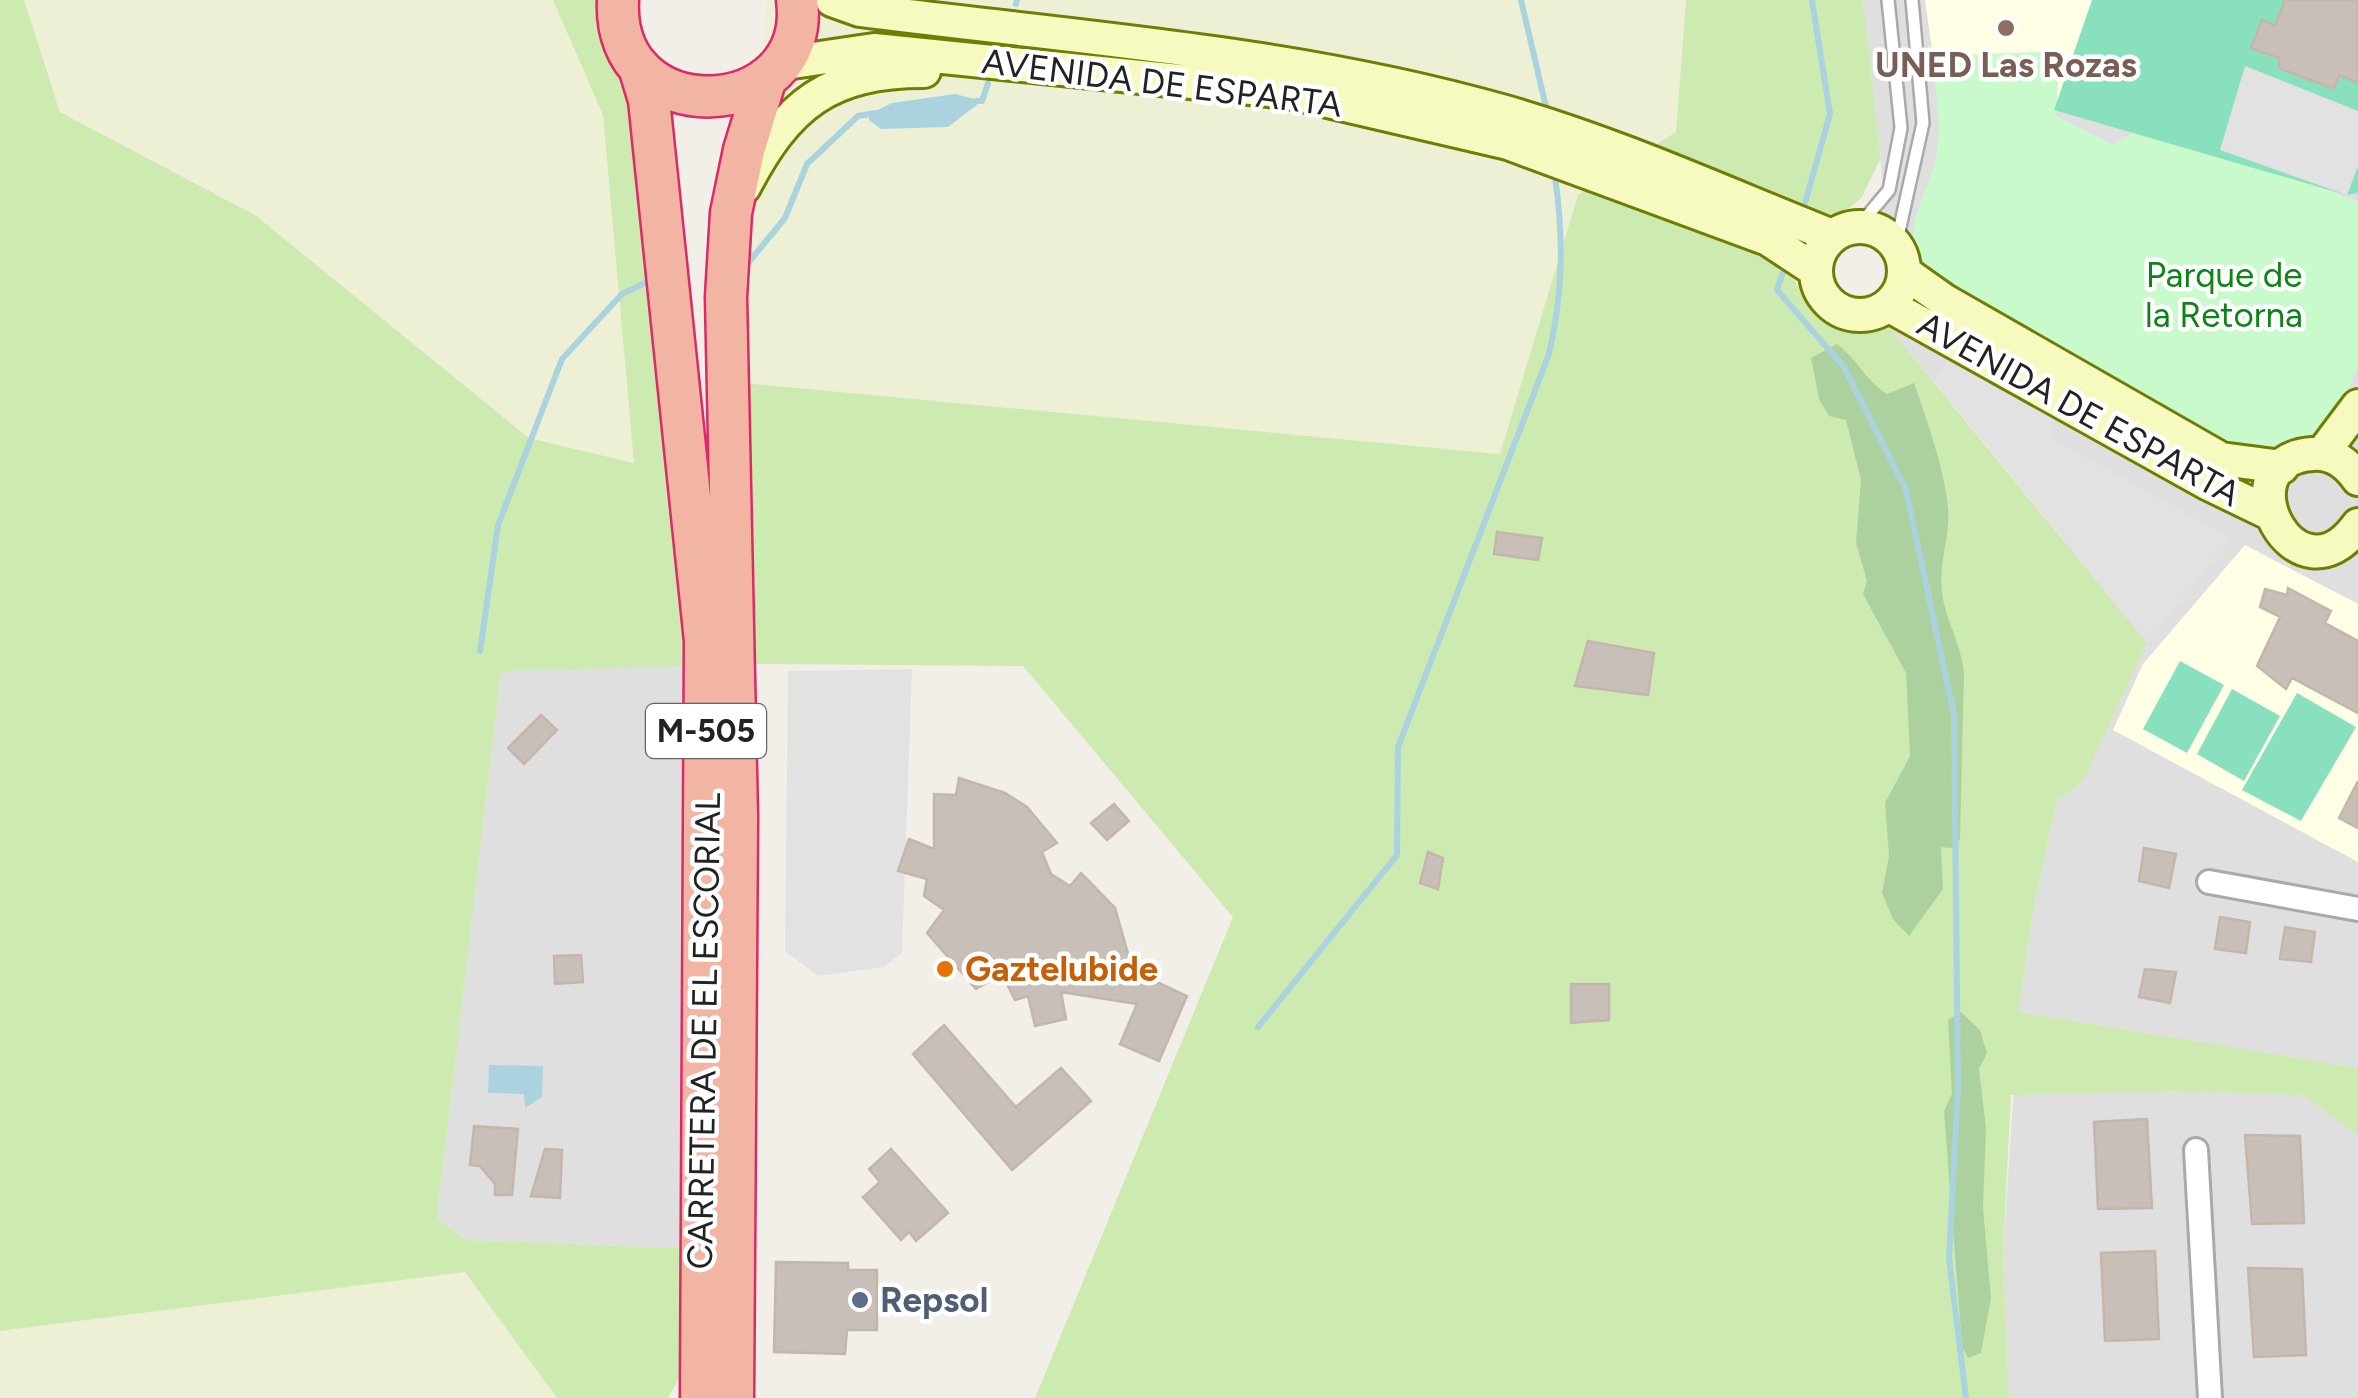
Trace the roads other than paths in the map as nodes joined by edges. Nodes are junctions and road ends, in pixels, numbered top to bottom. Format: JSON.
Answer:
{"nodes":[{"id":1,"x":618,"y":0,"type":"edge"},
{"id":2,"x":797,"y":0,"type":"edge"},
{"id":3,"x":832,"y":0,"type":"edge"},
{"id":4,"x":1888,"y":0,"type":"edge"},
{"id":5,"x":1912,"y":0,"type":"edge"},
{"id":6,"x":639,"y":68,"type":"junction"},
{"id":7,"x":773,"y":71,"type":"junction"},
{"id":8,"x":1099,"y":71,"type":"junction"},
{"id":9,"x":732,"y":213,"type":"junction"},
{"id":10,"x":1845,"y":232,"type":"junction"},
{"id":11,"x":1900,"y":258,"type":"junction"},
{"id":12,"x":1815,"y":270,"type":"junction"},
{"id":13,"x":1888,"y":305,"type":"junction"},
{"id":14,"x":2358,"y":406,"type":"edge"},
{"id":15,"x":2322,"y":454,"type":"junction"},
{"id":16,"x":2282,"y":467,"type":"junction"},
{"id":17,"x":2358,"y":480,"type":"edge"},
{"id":18,"x":2269,"y":512,"type":"junction"},
{"id":19,"x":2352,"y":539,"type":"edge"},
{"id":20,"x":2209,"y":882,"type":"dead end"},
{"id":21,"x":2358,"y":909,"type":"edge"},
{"id":22,"x":2196,"y":1150,"type":"dead end"},
{"id":23,"x":701,"y":1398,"type":"edge"},
{"id":24,"x":733,"y":1398,"type":"edge"},
{"id":25,"x":2210,"y":1398,"type":"edge"}],
"edges":[{"from":1,"to":6,"type":"highway","number":"M-505"},
{"from":2,"to":7,"type":"highway","number":"M-505"},
{"from":3,"to":10,"type":"main road","name":"AVENIDA DE ESPARTA"},
{"from":4,"to":10,"type":"lane"},
{"from":5,"to":11,"type":"lane"},
{"from":6,"to":7,"type":"highway"},
{"from":6,"to":23,"type":"highway","name":"CARRETERA DE EL ESCORIAL","number":"M-505"},
{"from":7,"to":8,"type":"main road","name":"AVENIDA DE ESPARTA"},
{"from":7,"to":9,"type":"highway","name":"CARRETERA DE EL ESCORIAL","number":"M-505"},
{"from":8,"to":9,"type":"main road"},
{"from":8,"to":12,"type":"main road","name":"AVENIDA DE ESPARTA"},
{"from":9,"to":24,"type":"highway","name":"CARRETERA DE EL ESCORIAL","number":"M-505"},
{"from":10,"to":11,"type":"main road"},
{"from":10,"to":12,"type":"main road"},
{"from":11,"to":13,"type":"main road"},
{"from":11,"to":16,"type":"main road","name":"AVENIDA DE ESPARTA"},
{"from":12,"to":13,"type":"main road"},
{"from":13,"to":18,"type":"main road","name":"AVENIDA DE ESPARTA"},
{"from":14,"to":15,"type":"main road"},
{"from":15,"to":16,"type":"main road"},
{"from":15,"to":17,"type":"main road"},
{"from":16,"to":18,"type":"main road"},
{"from":18,"to":19,"type":"main road"},
{"from":20,"to":21,"type":"street"},
{"from":22,"to":25,"type":"street"}]}
